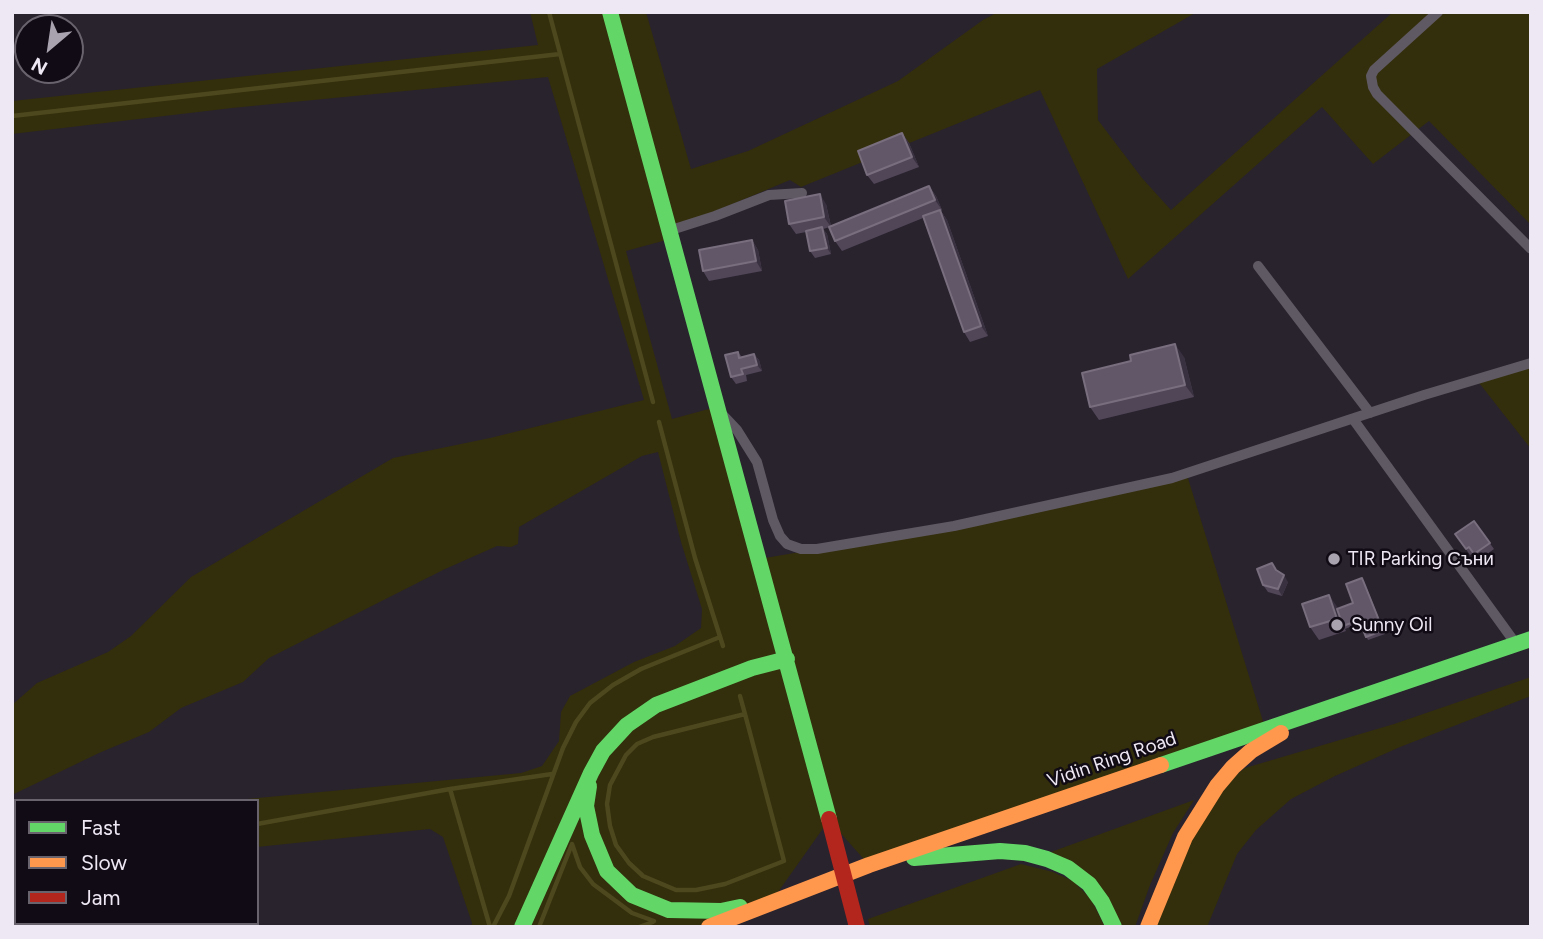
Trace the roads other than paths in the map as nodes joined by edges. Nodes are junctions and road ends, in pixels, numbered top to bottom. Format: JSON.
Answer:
{"nodes":[{"id":1,"x":610,"y":12,"type":"edge"},
{"id":2,"x":1438,"y":12,"type":"edge"},
{"id":3,"x":802,"y":193,"type":"dead end"},
{"id":4,"x":668,"y":231,"type":"junction"},
{"id":5,"x":1531,"y":249,"type":"edge"},
{"id":6,"x":1258,"y":266,"type":"dead end"},
{"id":7,"x":1531,"y":363,"type":"edge"},
{"id":8,"x":716,"y":407,"type":"junction"},
{"id":9,"x":1370,"y":413,"type":"junction"},
{"id":10,"x":1353,"y":419,"type":"junction"},
{"id":11,"x":1524,"y":642,"type":"edge"},
{"id":12,"x":786,"y":659,"type":"junction"},
{"id":13,"x":1312,"y":715,"type":"junction"},
{"id":14,"x":591,"y":772,"type":"junction"},
{"id":15,"x":869,"y":865,"type":"junction"},
{"id":16,"x":771,"y":902,"type":"junction"},
{"id":17,"x":522,"y":927,"type":"edge"},
{"id":18,"x":709,"y":927,"type":"edge"},
{"id":19,"x":857,"y":927,"type":"edge"},
{"id":20,"x":1114,"y":927,"type":"edge"},
{"id":21,"x":1148,"y":927,"type":"edge"}],
"edges":[{"from":1,"to":4,"type":"main road"},
{"from":2,"to":5,"type":"street"},
{"from":3,"to":4,"type":"street"},
{"from":4,"to":8,"type":"main road"},
{"from":6,"to":9,"type":"street"},
{"from":7,"to":9,"type":"street"},
{"from":8,"to":10,"type":"street"},
{"from":8,"to":12,"type":"main road"},
{"from":9,"to":10,"type":"street"},
{"from":10,"to":11,"type":"street"},
{"from":11,"to":13,"type":"main road","name":"Vidin Ring Road"},
{"from":12,"to":14,"type":"main road"},
{"from":12,"to":19,"type":"main road","bridge":true},
{"from":13,"to":15,"type":"main road","name":"Vidin Ring Road"},
{"from":13,"to":21,"type":"main road"},
{"from":14,"to":16,"type":"main road"},
{"from":14,"to":17,"type":"main road"},
{"from":15,"to":16,"type":"main road","name":"Vidin Ring Road"},
{"from":15,"to":20,"type":"main road"},
{"from":16,"to":18,"type":"main road","name":"Vidin Ring Road"}]}
